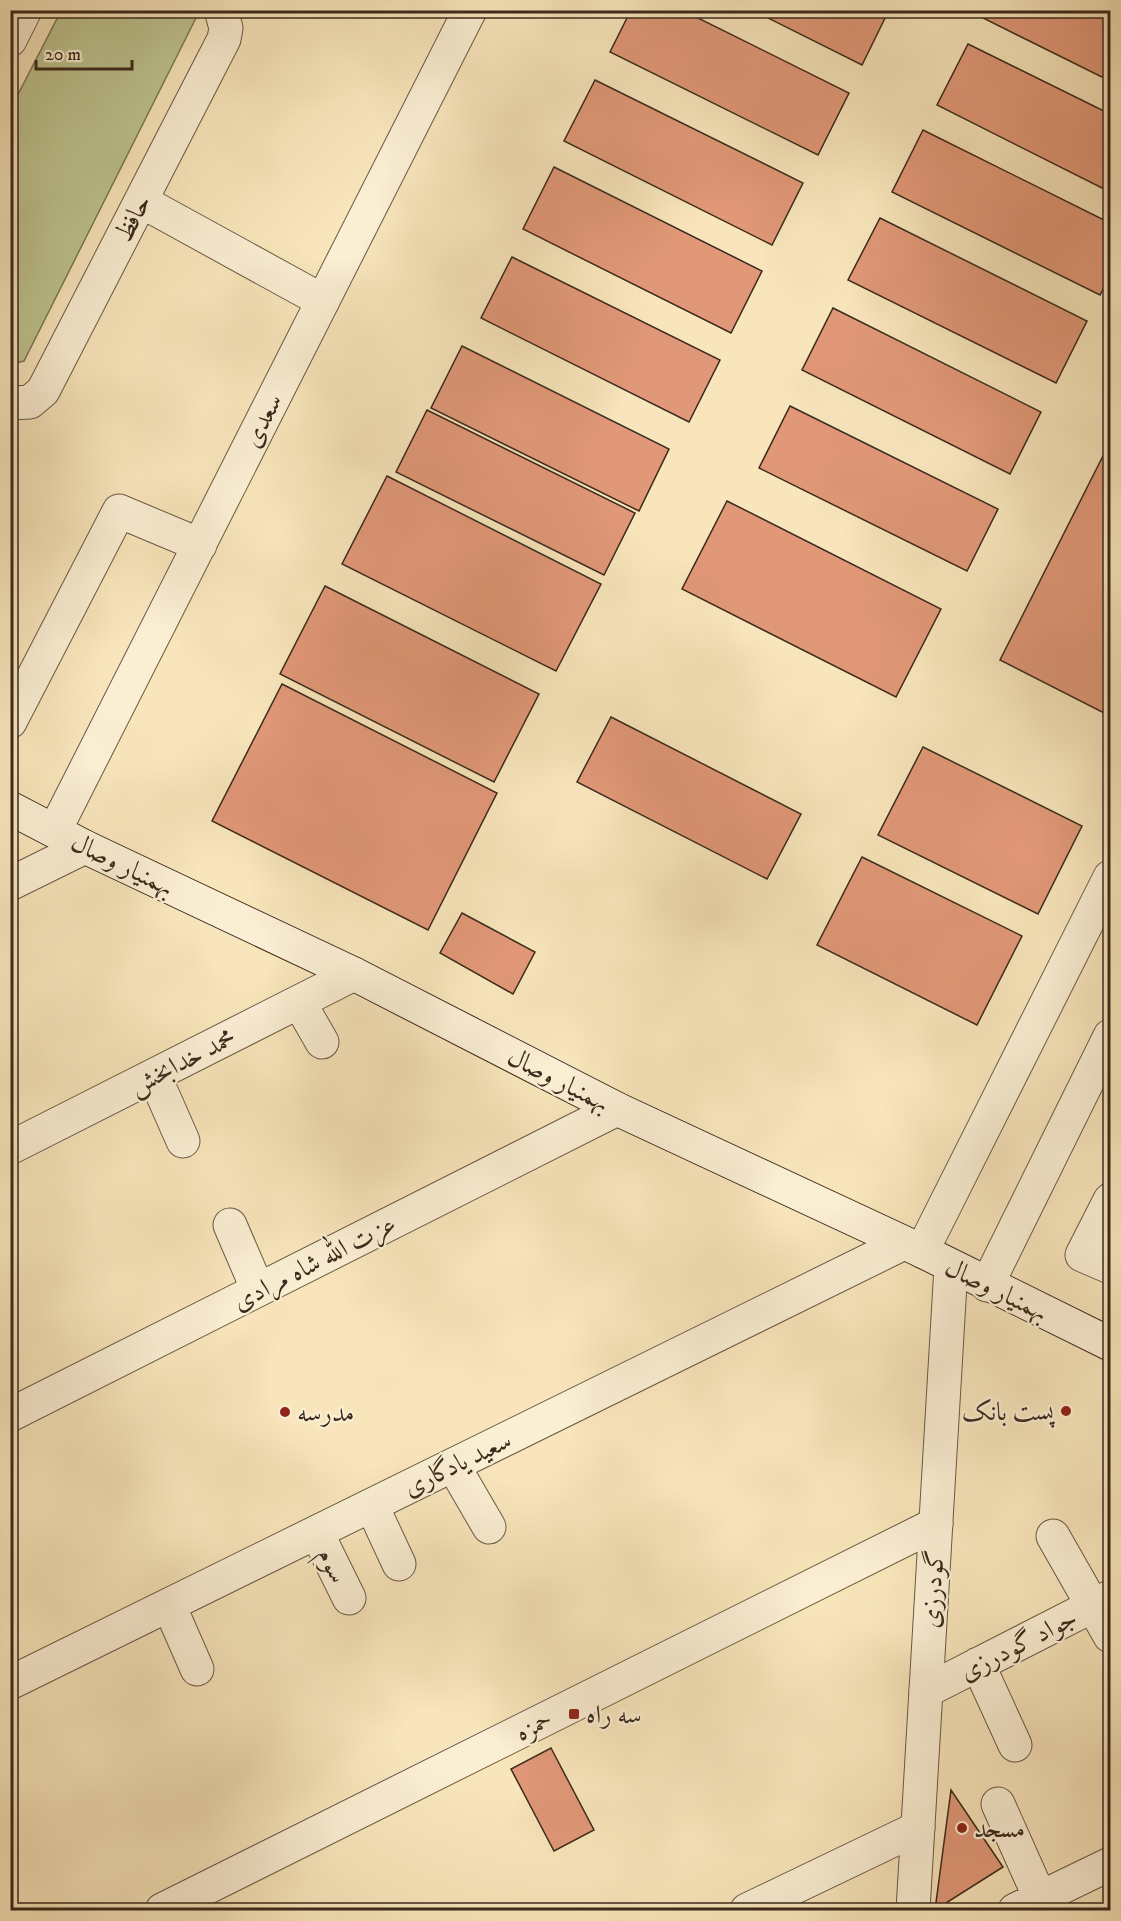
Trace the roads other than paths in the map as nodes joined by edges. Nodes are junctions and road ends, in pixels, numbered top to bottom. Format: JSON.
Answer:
{"nodes":[{"id":1,"x":25,"y":10,"type":"edge"},
{"id":2,"x":221,"y":10,"type":"edge"},
{"id":3,"x":470,"y":10,"type":"edge"},
{"id":4,"x":10,"y":40,"type":"edge"},
{"id":5,"x":141,"y":201,"type":"junction"},
{"id":6,"x":323,"y":301,"type":"junction"},
{"id":7,"x":10,"y":403,"type":"edge"},
{"id":8,"x":200,"y":545,"type":"junction"},
{"id":9,"x":10,"y":722,"type":"edge"},
{"id":10,"x":10,"y":808,"type":"edge"},
{"id":11,"x":55,"y":830,"type":"junction"},
{"id":12,"x":84,"y":847,"type":"junction"},
{"id":13,"x":1110,"y":876,"type":"edge"},
{"id":14,"x":10,"y":884,"type":"edge"},
{"id":15,"x":354,"y":974,"type":"junction"},
{"id":16,"x":298,"y":1002,"type":"junction"},
{"id":17,"x":1110,"y":1036,"type":"edge"},
{"id":18,"x":322,"y":1042,"type":"dead end"},
{"id":19,"x":154,"y":1075,"type":"junction"},
{"id":20,"x":617,"y":1108,"type":"junction"},
{"id":21,"x":183,"y":1141,"type":"dead end"},
{"id":22,"x":10,"y":1148,"type":"edge"},
{"id":23,"x":1110,"y":1200,"type":"edge"},
{"id":24,"x":230,"y":1225,"type":"dead end"},
{"id":25,"x":913,"y":1247,"type":"junction"},
{"id":26,"x":951,"y":1267,"type":"junction"},
{"id":27,"x":1110,"y":1267,"type":"edge"},
{"id":28,"x":987,"y":1284,"type":"junction"},
{"id":29,"x":258,"y":1290,"type":"junction"},
{"id":30,"x":1110,"y":1344,"type":"edge"},
{"id":31,"x":10,"y":1415,"type":"edge"},
{"id":32,"x":453,"y":1466,"type":"junction"},
{"id":33,"x":372,"y":1506,"type":"junction"},
{"id":34,"x":936,"y":1524,"type":"junction"},
{"id":35,"x":489,"y":1527,"type":"dead end"},
{"id":36,"x":316,"y":1533,"type":"junction"},
{"id":37,"x":1053,"y":1536,"type":"dead end"},
{"id":38,"x":399,"y":1564,"type":"dead end"},
{"id":39,"x":349,"y":1598,"type":"dead end"},
{"id":40,"x":1102,"y":1601,"type":"edge"},
{"id":41,"x":169,"y":1605,"type":"junction"},
{"id":42,"x":1110,"y":1636,"type":"edge"},
{"id":43,"x":978,"y":1664,"type":"junction"},
{"id":44,"x":197,"y":1669,"type":"dead end"},
{"id":45,"x":11,"y":1683,"type":"edge"},
{"id":46,"x":926,"y":1691,"type":"junction"},
{"id":47,"x":1016,"y":1745,"type":"dead end"},
{"id":48,"x":998,"y":1804,"type":"dead end"},
{"id":49,"x":918,"y":1828,"type":"junction"},
{"id":50,"x":1110,"y":1864,"type":"edge"},
{"id":51,"x":1027,"y":1904,"type":"edge"},
{"id":52,"x":162,"y":1911,"type":"edge"},
{"id":53,"x":747,"y":1911,"type":"edge"},
{"id":54,"x":913,"y":1911,"type":"edge"}],
"edges":[{"from":1,"to":4,"type":"street"},
{"from":2,"to":5,"type":"street","name":"حافظ"},
{"from":3,"to":6,"type":"street","name":"سعدی"},
{"from":5,"to":6,"type":"street"},
{"from":5,"to":7,"type":"street","name":"حافظ"},
{"from":6,"to":8,"type":"street","name":"سعدی"},
{"from":8,"to":9,"type":"street"},
{"from":8,"to":11,"type":"street","name":"سعدی"},
{"from":10,"to":11,"type":"street","name":"بهمنیار وصال"},
{"from":11,"to":12,"type":"street","name":"بهمنیار وصال"},
{"from":12,"to":14,"type":"street"},
{"from":12,"to":15,"type":"street","name":"بهمنیار وصال"},
{"from":13,"to":25,"type":"street"},
{"from":15,"to":16,"type":"street","name":"محمد خدابخش"},
{"from":15,"to":20,"type":"street","name":"بهمنیار وصال"},
{"from":16,"to":18,"type":"street"},
{"from":16,"to":19,"type":"street","name":"محمد خدابخش"},
{"from":17,"to":28,"type":"street"},
{"from":19,"to":21,"type":"street"},
{"from":19,"to":22,"type":"street","name":"محمد خدابخش"},
{"from":20,"to":25,"type":"street","name":"بهمنیار وصال"},
{"from":20,"to":29,"type":"street","name":"عزت الله شاه مرادی"},
{"from":23,"to":27,"type":"street"},
{"from":24,"to":29,"type":"street"},
{"from":25,"to":26,"type":"street","name":"بهمنیار وصال"},
{"from":25,"to":32,"type":"street","name":"سعید یادگاری"},
{"from":26,"to":28,"type":"street","name":"بهمنیار وصال"},
{"from":26,"to":34,"type":"street","name":"گودرزی"},
{"from":28,"to":30,"type":"street","name":"بهمنیار وصال"},
{"from":29,"to":31,"type":"street","name":"عزت الله شاه مرادی"},
{"from":32,"to":33,"type":"street","name":"سعید یادگاری"},
{"from":32,"to":35,"type":"street"},
{"from":33,"to":36,"type":"street","name":"سعید یادگاری"},
{"from":33,"to":38,"type":"street"},
{"from":34,"to":46,"type":"street","name":"گودرزی"},
{"from":34,"to":52,"type":"street","name":"حمزه"},
{"from":36,"to":39,"type":"street","name":"سوم"},
{"from":36,"to":41,"type":"street","name":"سعید یادگاری"},
{"from":37,"to":40,"type":"street"},
{"from":40,"to":42,"type":"street"},
{"from":40,"to":43,"type":"street","name":"جواد گودرزی"},
{"from":41,"to":44,"type":"street"},
{"from":41,"to":45,"type":"street","name":"سعید یادگاری"},
{"from":43,"to":46,"type":"street","name":"جواد گودرزی"},
{"from":43,"to":47,"type":"street"},
{"from":46,"to":49,"type":"street","name":"گودرزی"},
{"from":48,"to":51,"type":"street"},
{"from":49,"to":53,"type":"street"},
{"from":49,"to":54,"type":"street","name":"گودرزی"},
{"from":50,"to":51,"type":"street"}]}
